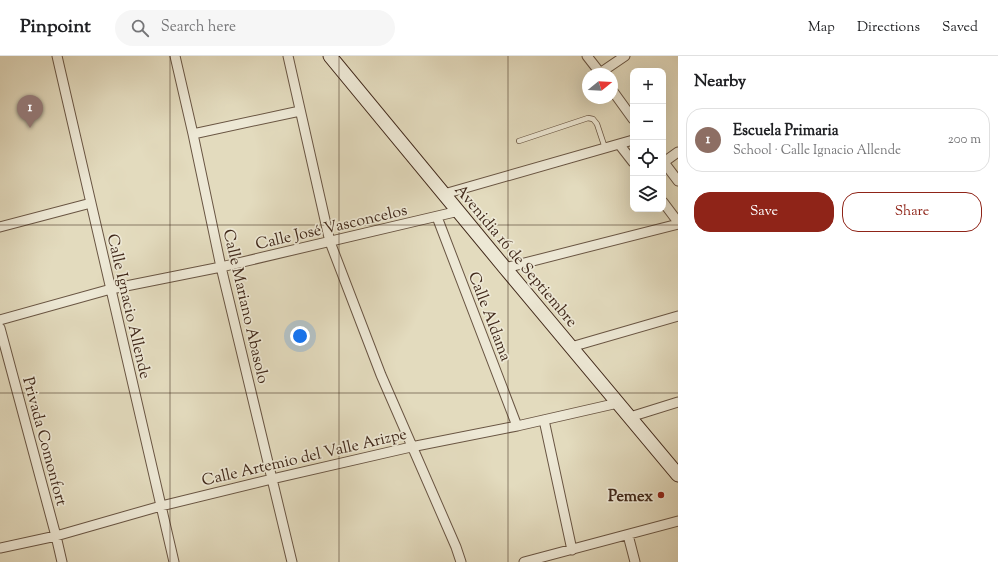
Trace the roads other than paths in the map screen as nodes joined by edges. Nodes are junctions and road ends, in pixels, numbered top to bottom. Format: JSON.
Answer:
{"nodes":[{"id":1,"x":57,"y":56,"type":"edge"},
{"id":2,"x":175,"y":56,"type":"edge"},
{"id":3,"x":288,"y":56,"type":"edge"},
{"id":4,"x":330,"y":56,"type":"edge"},
{"id":5,"x":587,"y":56,"type":"edge"},
{"id":6,"x":625,"y":56,"type":"edge"},
{"id":7,"x":596,"y":68,"type":"edge"},
{"id":8,"x":608,"y":68,"type":"edge"},
{"id":9,"x":618,"y":98,"type":"edge"},
{"id":10,"x":300,"y":111,"type":"junction"},
{"id":11,"x":630,"y":115,"type":"edge"},
{"id":12,"x":193,"y":134,"type":"junction"},
{"id":13,"x":519,"y":140,"type":"dead end"},
{"id":14,"x":630,"y":141,"type":"edge"},
{"id":15,"x":619,"y":144,"type":"junction"},
{"id":16,"x":605,"y":148,"type":"junction"},
{"id":17,"x":678,"y":152,"type":"edge"},
{"id":18,"x":630,"y":158,"type":"edge"},
{"id":19,"x":666,"y":159,"type":"edge"},
{"id":20,"x":666,"y":165,"type":"edge"},
{"id":21,"x":678,"y":181,"type":"edge"},
{"id":22,"x":444,"y":194,"type":"junction"},
{"id":23,"x":91,"y":203,"type":"junction"},
{"id":24,"x":666,"y":206,"type":"edge"},
{"id":25,"x":458,"y":211,"type":"junction"},
{"id":26,"x":437,"y":216,"type":"junction"},
{"id":27,"x":678,"y":223,"type":"edge"},
{"id":28,"x":0,"y":227,"type":"edge"},
{"id":29,"x":330,"y":242,"type":"junction"},
{"id":30,"x":222,"y":267,"type":"junction"},
{"id":31,"x":505,"y":268,"type":"junction"},
{"id":32,"x":111,"y":289,"type":"junction"},
{"id":33,"x":678,"y":316,"type":"edge"},
{"id":34,"x":0,"y":320,"type":"edge"},
{"id":35,"x":0,"y":328,"type":"edge"},
{"id":36,"x":571,"y":347,"type":"junction"},
{"id":37,"x":678,"y":402,"type":"edge"},
{"id":38,"x":618,"y":403,"type":"junction"},
{"id":39,"x":630,"y":417,"type":"junction"},
{"id":40,"x":544,"y":420,"type":"junction"},
{"id":41,"x":517,"y":426,"type":"junction"},
{"id":42,"x":412,"y":447,"type":"junction"},
{"id":43,"x":678,"y":475,"type":"edge"},
{"id":44,"x":272,"y":479,"type":"junction"},
{"id":45,"x":161,"y":506,"type":"junction"},
{"id":46,"x":678,"y":521,"type":"edge"},
{"id":47,"x":628,"y":535,"type":"junction"},
{"id":48,"x":56,"y":536,"type":"junction"},
{"id":49,"x":0,"y":548,"type":"edge"},
{"id":50,"x":572,"y":550,"type":"junction"},
{"id":51,"x":62,"y":562,"type":"edge"},
{"id":52,"x":174,"y":562,"type":"edge"},
{"id":53,"x":292,"y":562,"type":"edge"},
{"id":54,"x":461,"y":562,"type":"edge"},
{"id":55,"x":524,"y":562,"type":"edge"},
{"id":56,"x":636,"y":562,"type":"edge"}],
"edges":[{"from":1,"to":23,"type":"street","name":"Calle Ignacio Allende"},
{"from":2,"to":12,"type":"street","name":"Calle Mariano Abasolo"},
{"from":3,"to":10,"type":"street"},
{"from":4,"to":22,"type":"main road","name":"Avenidia 16 de Septiembre"},
{"from":5,"to":7,"type":"street"},
{"from":6,"to":8,"type":"street"},
{"from":9,"to":11,"type":"street"},
{"from":10,"to":12,"type":"street"},
{"from":10,"to":29,"type":"street"},
{"from":12,"to":30,"type":"street","name":"Calle Mariano Abasolo"},
{"from":13,"to":16,"type":"lane"},
{"from":14,"to":15,"type":"street"},
{"from":15,"to":16,"type":"street"},
{"from":15,"to":18,"type":"street"},
{"from":16,"to":22,"type":"street"},
{"from":17,"to":19,"type":"street"},
{"from":20,"to":21,"type":"street"},
{"from":22,"to":25,"type":"main road","name":"Avenidia 16 de Septiembre"},
{"from":23,"to":28,"type":"street"},
{"from":23,"to":32,"type":"street","name":"Calle Ignacio Allende"},
{"from":24,"to":27,"type":"street"},
{"from":25,"to":26,"type":"street","name":"Calle José Vasconcelos"},
{"from":25,"to":31,"type":"main road","name":"Avenidia 16 de Septiembre"},
{"from":26,"to":29,"type":"street","name":"Calle José Vasconcelos"},
{"from":26,"to":41,"type":"street","name":"Calle Aldama"},
{"from":27,"to":31,"type":"street"},
{"from":29,"to":30,"type":"street","name":"Calle José Vasconcelos"},
{"from":29,"to":42,"type":"street"},
{"from":30,"to":32,"type":"street","name":"Calle José Vasconcelos"},
{"from":30,"to":44,"type":"street","name":"Calle Mariano Abasolo"},
{"from":31,"to":36,"type":"main road","name":"Avenidia 16 de Septiembre"},
{"from":32,"to":34,"type":"street","name":"Calle José Vasconcelos"},
{"from":32,"to":45,"type":"street","name":"Calle Ignacio Allende"},
{"from":33,"to":36,"type":"street"},
{"from":35,"to":48,"type":"street","name":"Privada Comonfort"},
{"from":36,"to":38,"type":"main road","name":"Avenidia 16 de Septiembre"},
{"from":37,"to":39,"type":"street"},
{"from":38,"to":39,"type":"main road","name":"Avenidia 16 de Septiembre"},
{"from":38,"to":40,"type":"street","name":"Calle Artemio del Valle Arizpe"},
{"from":39,"to":43,"type":"main road","name":"Avenidia 16 de Septiembre"},
{"from":40,"to":41,"type":"street","name":"Calle Artemio del Valle Arizpe"},
{"from":40,"to":50,"type":"street"},
{"from":41,"to":42,"type":"street","name":"Calle Artemio del Valle Arizpe"},
{"from":42,"to":44,"type":"street","name":"Calle Artemio del Valle Arizpe"},
{"from":42,"to":54,"type":"street"},
{"from":44,"to":45,"type":"street","name":"Calle Artemio del Valle Arizpe"},
{"from":44,"to":53,"type":"street","name":"Calle Mariano Abasolo"},
{"from":45,"to":48,"type":"street","name":"Calle Artemio del Valle Arizpe"},
{"from":45,"to":52,"type":"street","name":"Calle Ignacio Allende"},
{"from":46,"to":47,"type":"street"},
{"from":47,"to":50,"type":"street"},
{"from":47,"to":56,"type":"street"},
{"from":48,"to":49,"type":"street","name":"Calle Artemio del Valle Arizpe"},
{"from":48,"to":51,"type":"street","name":"Privada Comonfort"},
{"from":50,"to":55,"type":"street"}]}
